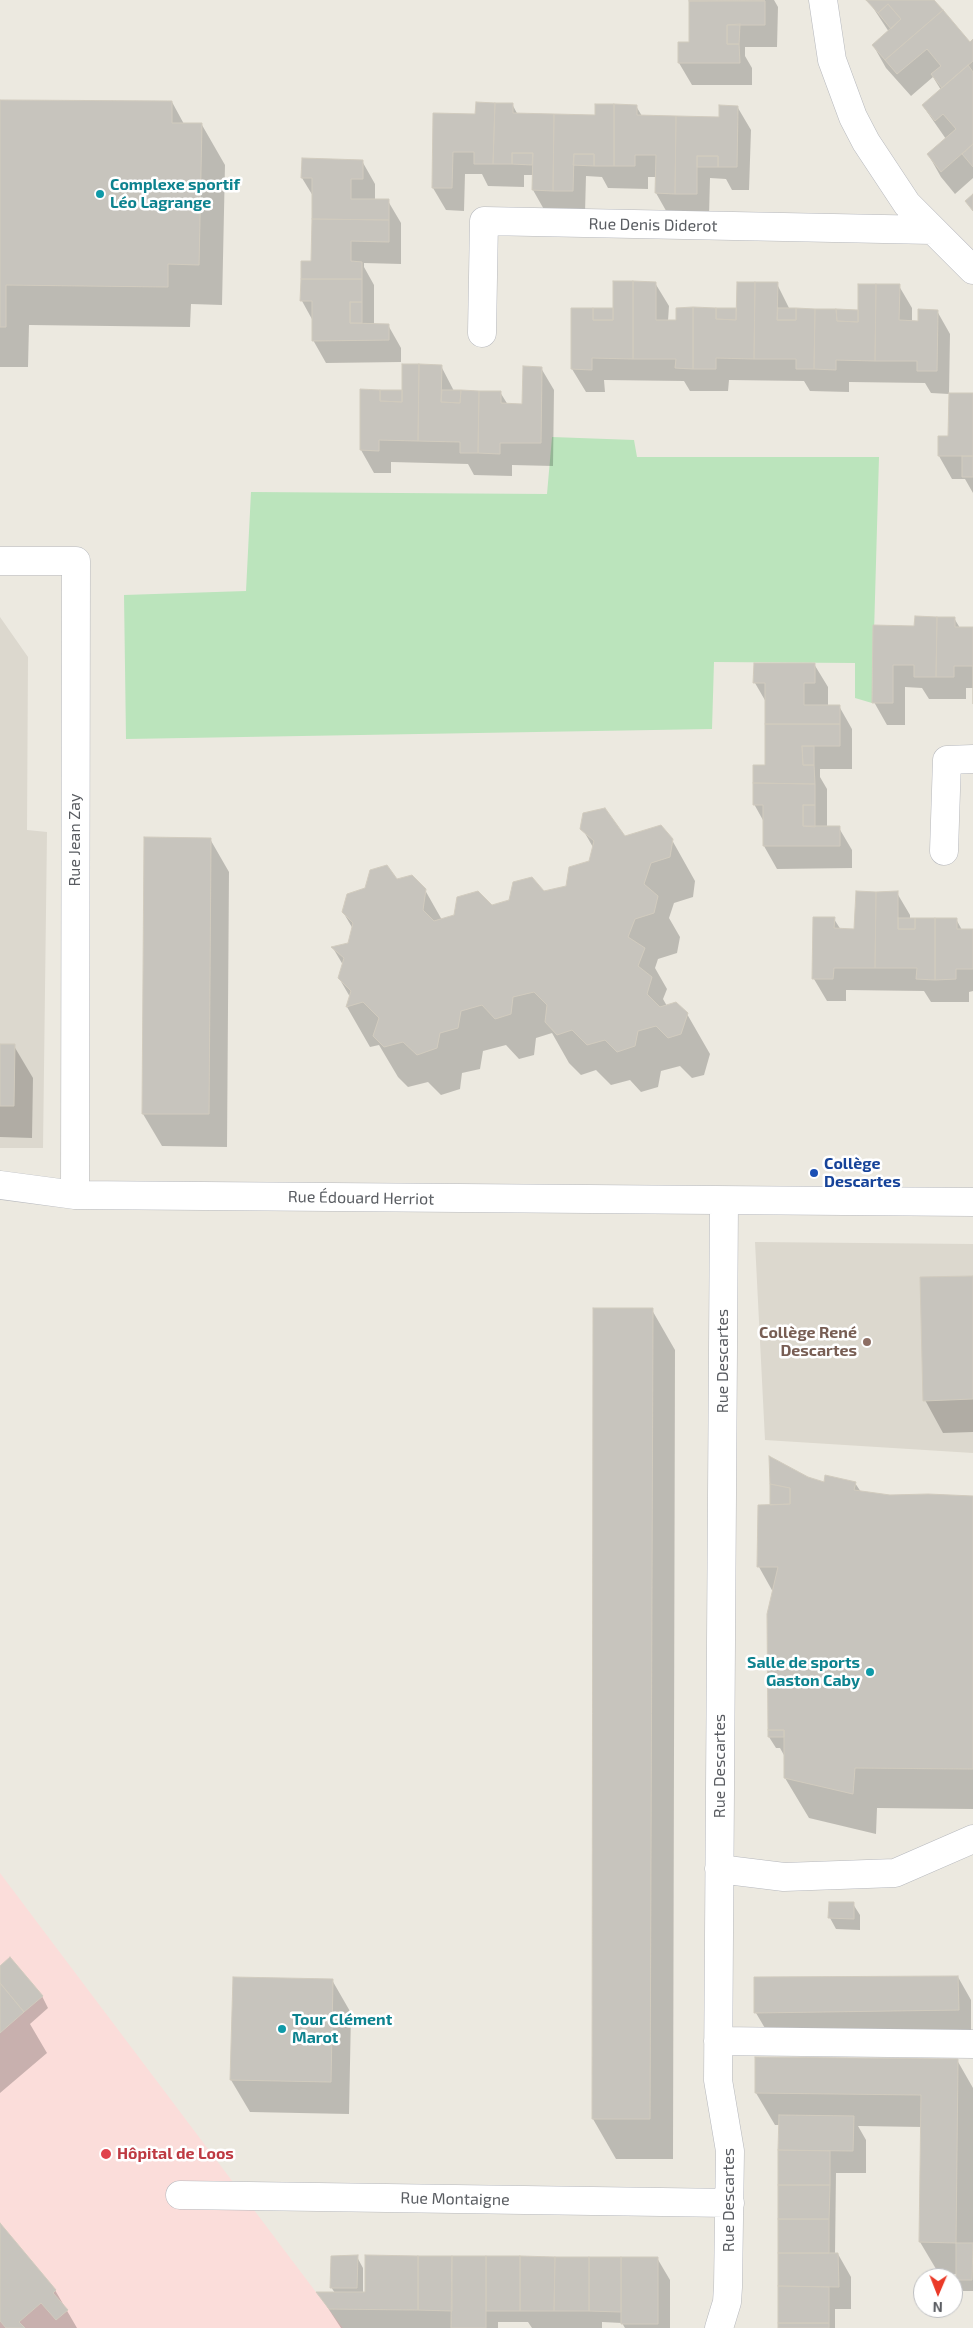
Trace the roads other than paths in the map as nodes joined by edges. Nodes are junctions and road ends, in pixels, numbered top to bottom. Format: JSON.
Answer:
{"nodes":[{"id":1,"x":823,"y":0,"type":"edge"},
{"id":2,"x":933,"y":230,"type":"junction"},
{"id":3,"x":973,"y":270,"type":"edge"},
{"id":4,"x":482,"y":333,"type":"dead end"},
{"id":5,"x":0,"y":561,"type":"edge"},
{"id":6,"x":973,"y":759,"type":"edge"},
{"id":7,"x":944,"y":851,"type":"dead end"},
{"id":8,"x":0,"y":1186,"type":"edge"},
{"id":9,"x":75,"y":1195,"type":"junction"},
{"id":10,"x":724,"y":1202,"type":"junction"},
{"id":11,"x":973,"y":1202,"type":"edge"},
{"id":12,"x":973,"y":1839,"type":"edge"},
{"id":13,"x":719,"y":1869,"type":"junction"},
{"id":14,"x":718,"y":2042,"type":"junction"},
{"id":15,"x":973,"y":2044,"type":"edge"},
{"id":16,"x":180,"y":2195,"type":"dead end"},
{"id":17,"x":730,"y":2203,"type":"junction"},
{"id":18,"x":719,"y":2328,"type":"edge"}],
"edges":[{"from":1,"to":2,"type":"street"},
{"from":2,"to":3,"type":"street"},
{"from":2,"to":4,"type":"street","name":"Rue Denis Diderot"},
{"from":5,"to":9,"type":"street","name":"Rue Jean Zay"},
{"from":6,"to":7,"type":"street"},
{"from":8,"to":9,"type":"street","name":"Rue Édouard Herriot"},
{"from":9,"to":10,"type":"street","name":"Rue Édouard Herriot"},
{"from":10,"to":11,"type":"street"},
{"from":10,"to":13,"type":"street","name":"Rue Descartes"},
{"from":12,"to":13,"type":"street"},
{"from":13,"to":14,"type":"street","name":"Rue Descartes"},
{"from":14,"to":15,"type":"street"},
{"from":14,"to":17,"type":"street","name":"Rue Descartes"},
{"from":16,"to":17,"type":"street","name":"Rue Montaigne"},
{"from":17,"to":18,"type":"street","name":"Rue Descartes"}]}
